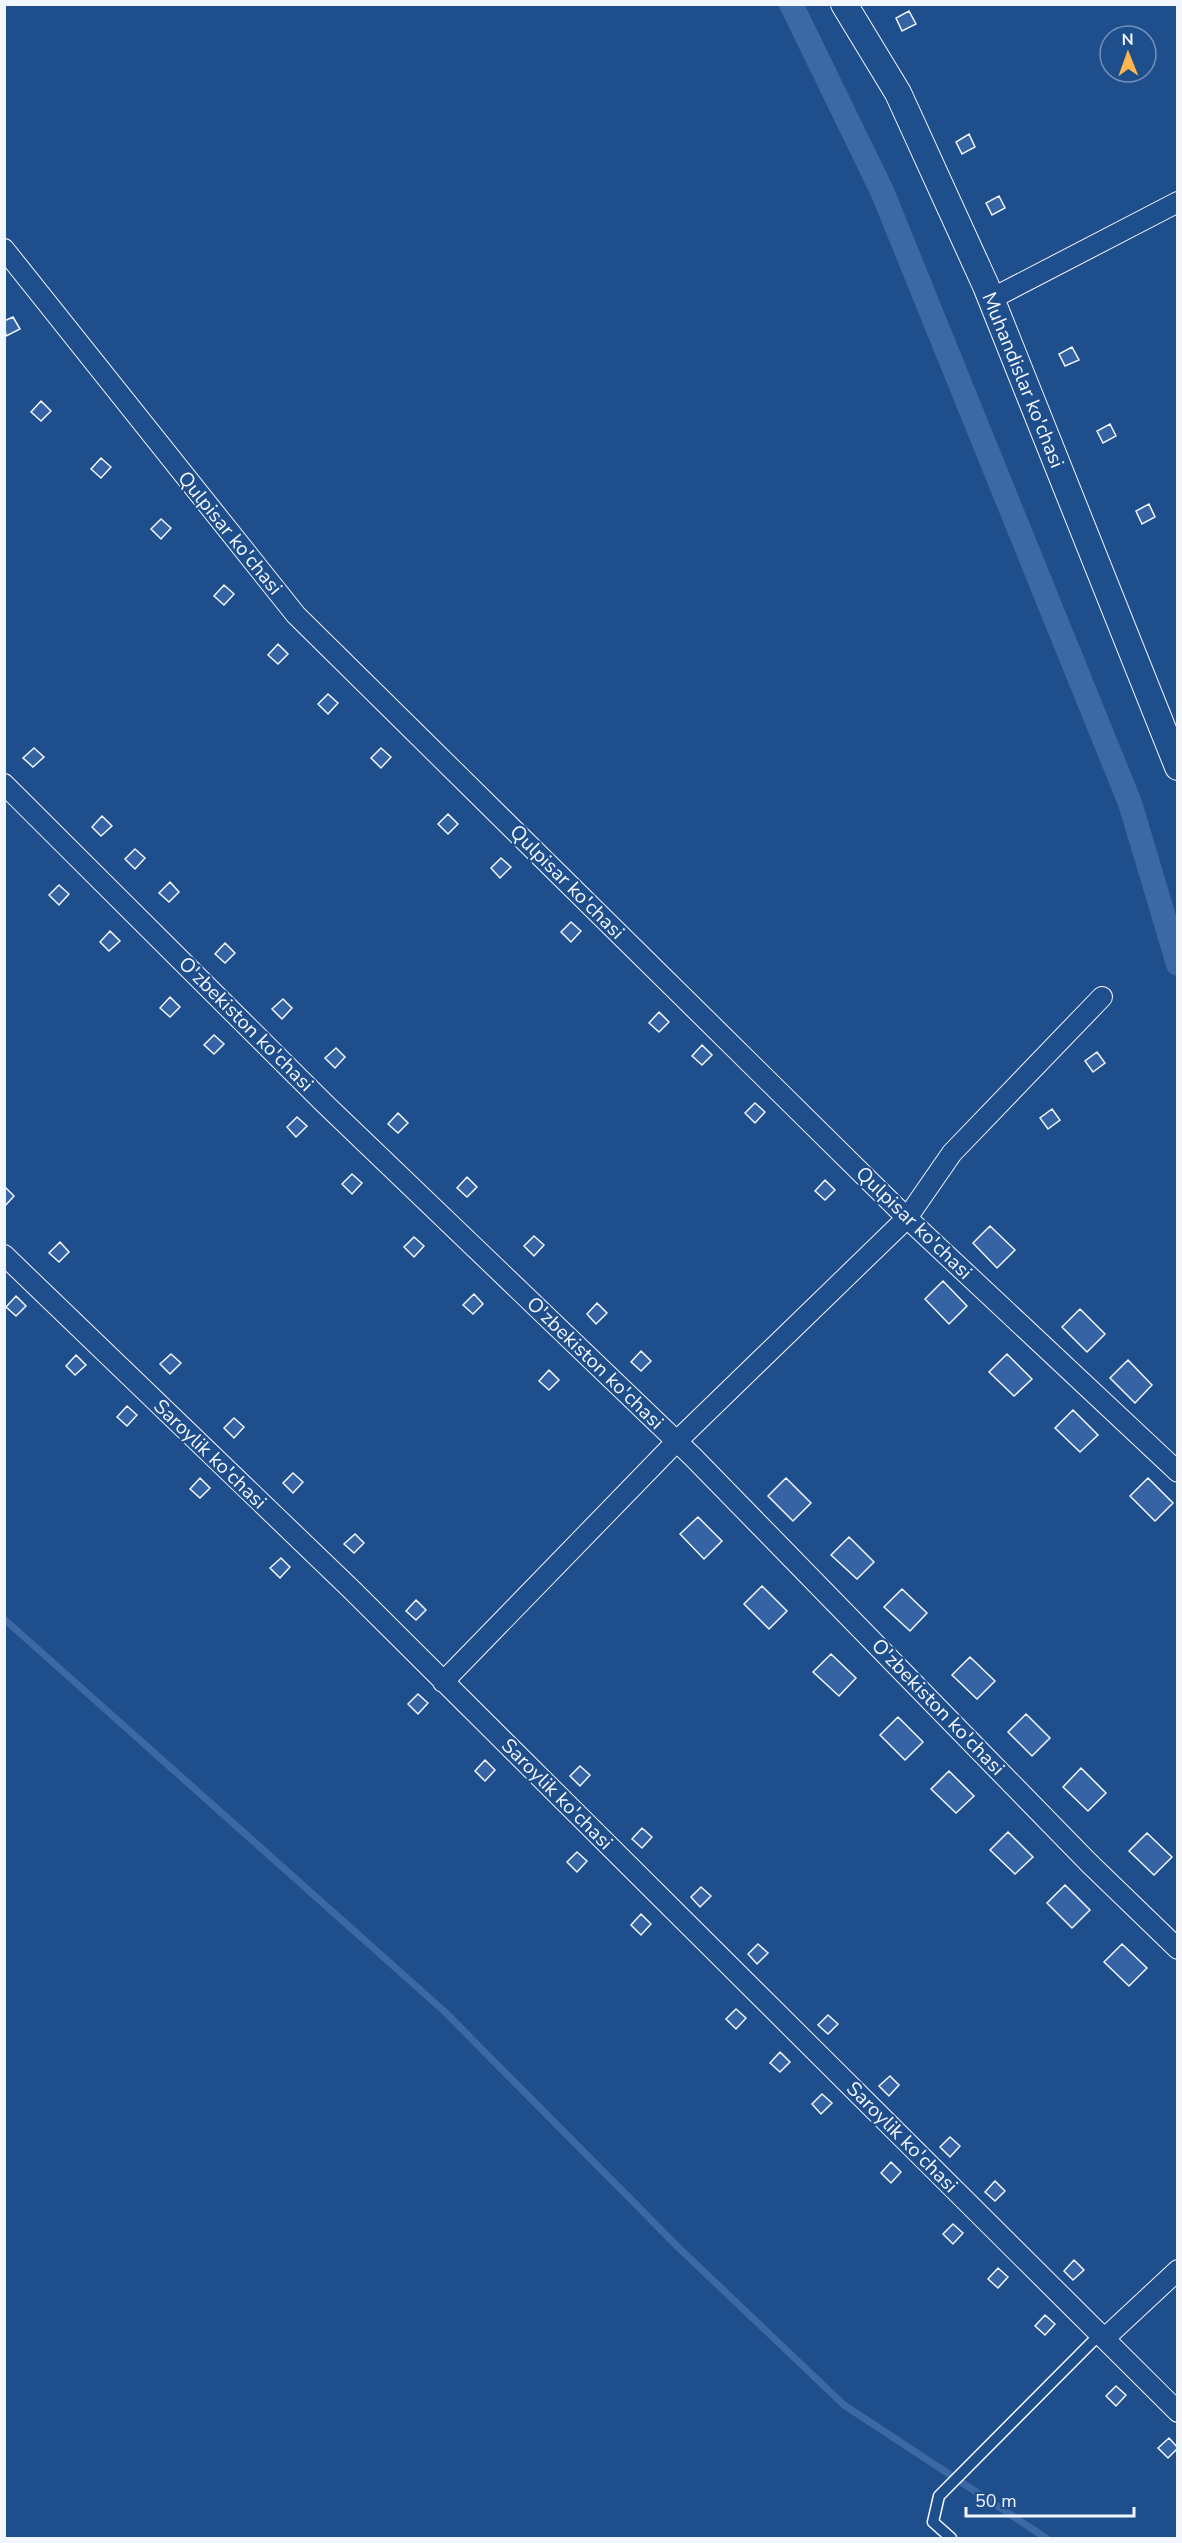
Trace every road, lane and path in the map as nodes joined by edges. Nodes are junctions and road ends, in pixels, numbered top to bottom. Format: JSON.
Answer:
{"nodes":[{"id":1,"x":844,"y":4,"type":"edge"},
{"id":2,"x":1178,"y":202,"type":"edge"},
{"id":3,"x":4,"y":249,"type":"edge"},
{"id":4,"x":991,"y":299,"type":"junction"},
{"id":5,"x":1178,"y":767,"type":"edge"},
{"id":6,"x":4,"y":784,"type":"edge"},
{"id":7,"x":1102,"y":997,"type":"dead end"},
{"id":8,"x":907,"y":1218,"type":"junction"},
{"id":9,"x":4,"y":1255,"type":"edge"},
{"id":10,"x":677,"y":1442,"type":"junction"},
{"id":11,"x":1178,"y":1472,"type":"edge"},
{"id":12,"x":443,"y":1682,"type":"junction"},
{"id":13,"x":1178,"y":1949,"type":"edge"},
{"id":14,"x":1178,"y":2270,"type":"edge"},
{"id":15,"x":1103,"y":2336,"type":"junction"},
{"id":16,"x":1178,"y":2412,"type":"edge"},
{"id":17,"x":951,"y":2538,"type":"edge"}],
"edges":[{"from":1,"to":4,"type":"street","name":"Muhandislar ko'chasi"},
{"from":2,"to":4,"type":"street"},
{"from":3,"to":8,"type":"street","name":"Qulpisar ko'chasi"},
{"from":4,"to":5,"type":"street","name":"Muhandislar ko'chasi"},
{"from":6,"to":10,"type":"street","name":"O'zbekiston ko'chasi"},
{"from":7,"to":8,"type":"street"},
{"from":8,"to":10,"type":"street"},
{"from":8,"to":11,"type":"street","name":"Qulpisar ko'chasi"},
{"from":9,"to":12,"type":"street","name":"Saroylik ko'chasi"},
{"from":10,"to":12,"type":"street"},
{"from":10,"to":13,"type":"street","name":"O'zbekiston ko'chasi"},
{"from":12,"to":15,"type":"street","name":"Saroylik ko'chasi"},
{"from":14,"to":15,"type":"street"},
{"from":15,"to":16,"type":"street","name":"Saroylik ko'chasi"},
{"from":15,"to":17,"type":"lane"}]}
